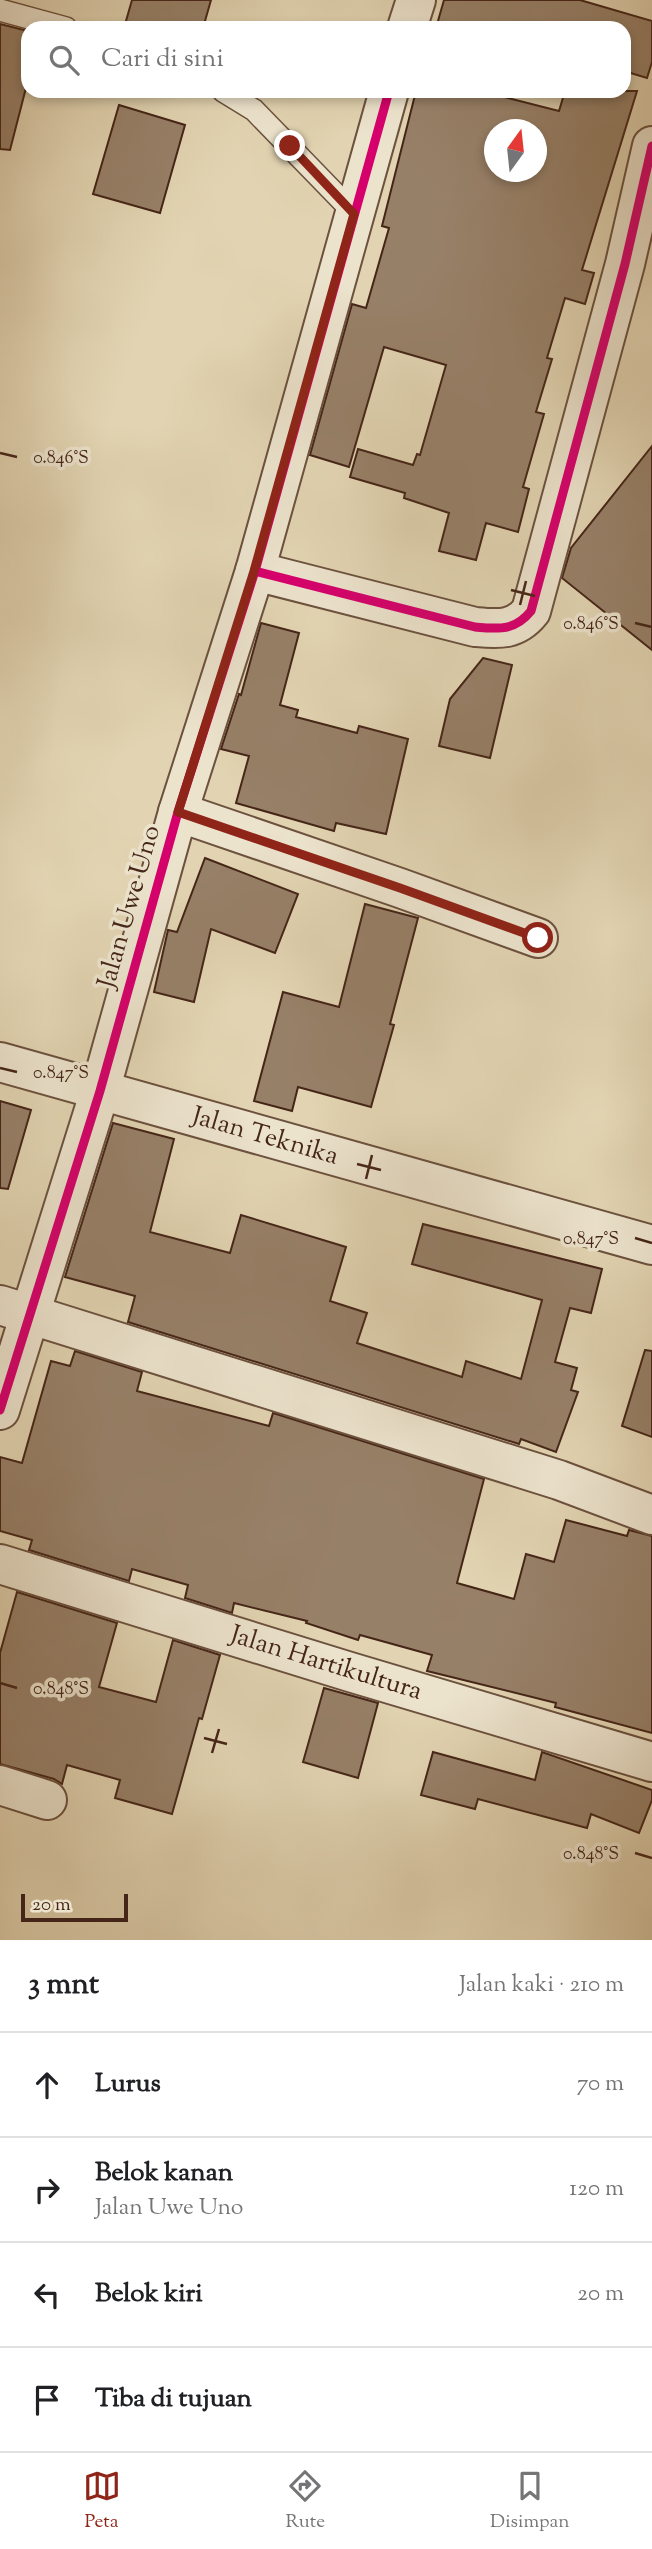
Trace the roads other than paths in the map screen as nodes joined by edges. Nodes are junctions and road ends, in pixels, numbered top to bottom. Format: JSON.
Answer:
{"nodes":[{"id":1,"x":415,"y":0,"type":"edge"},
{"id":2,"x":0,"y":10,"type":"edge"},
{"id":3,"x":40,"y":21,"type":"edge"},
{"id":4,"x":409,"y":21,"type":"edge"},
{"id":5,"x":234,"y":98,"type":"edge"},
{"id":6,"x":387,"y":98,"type":"edge"},
{"id":7,"x":652,"y":146,"type":"edge"},
{"id":8,"x":354,"y":214,"type":"junction"},
{"id":9,"x":638,"y":268,"type":"edge"},
{"id":10,"x":254,"y":571,"type":"junction"},
{"id":11,"x":178,"y":812,"type":"junction"},
{"id":12,"x":538,"y":938,"type":"dead end"},
{"id":13,"x":0,"y":1062,"type":"edge"},
{"id":14,"x":100,"y":1091,"type":"junction"},
{"id":15,"x":652,"y":1245,"type":"edge"},
{"id":16,"x":15,"y":1309,"type":"edge"},
{"id":17,"x":0,"y":1410,"type":"edge"},
{"id":18,"x":652,"y":1515,"type":"edge"},
{"id":19,"x":0,"y":1564,"type":"edge"},
{"id":20,"x":652,"y":1762,"type":"edge"},
{"id":21,"x":0,"y":1785,"type":"edge"},
{"id":22,"x":47,"y":1800,"type":"dead end"}],
"edges":[{"from":1,"to":4,"type":"street"},
{"from":2,"to":3,"type":"lane"},
{"from":5,"to":8,"type":"lane"},
{"from":6,"to":8,"type":"street","name":"Jalan Uwe Uno"},
{"from":7,"to":9,"type":"street"},
{"from":8,"to":10,"type":"street","name":"Jalan Uwe Uno"},
{"from":9,"to":10,"type":"street"},
{"from":10,"to":11,"type":"street","name":"Jalan Uwe Uno"},
{"from":11,"to":12,"type":"street"},
{"from":11,"to":14,"type":"street","name":"Jalan Uwe Uno"},
{"from":13,"to":14,"type":"street","name":"Jalan Teknika"},
{"from":14,"to":15,"type":"street","name":"Jalan Teknika"},
{"from":14,"to":16,"type":"street","name":"Jalan Uwe Uno"},
{"from":16,"to":17,"type":"street","name":"Jalan Uwe Uno"},
{"from":16,"to":18,"type":"street"},
{"from":19,"to":20,"type":"street","name":"Jalan Hartikultura"},
{"from":21,"to":22,"type":"street"}]}
